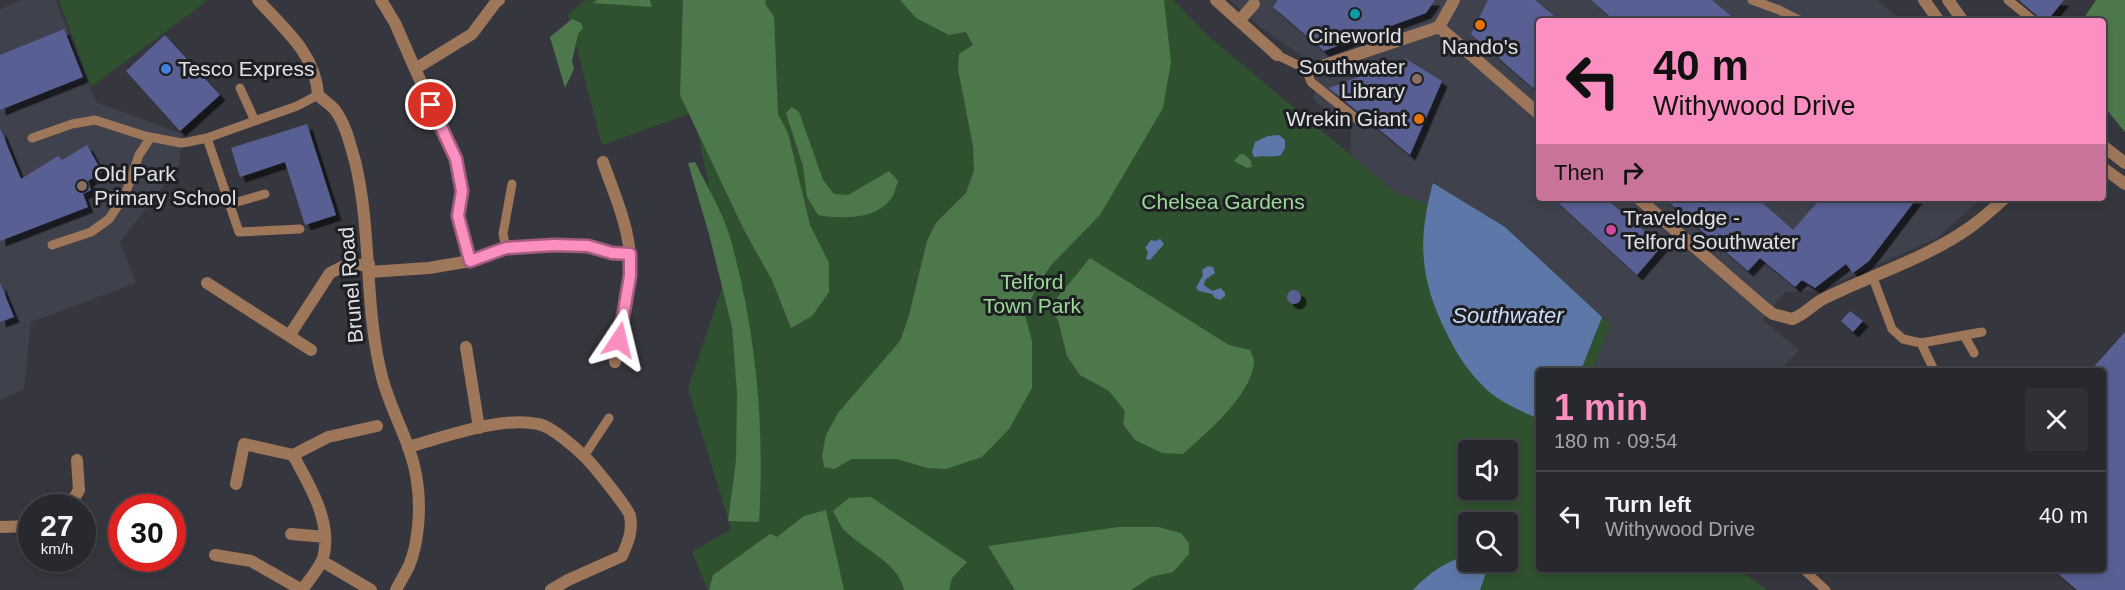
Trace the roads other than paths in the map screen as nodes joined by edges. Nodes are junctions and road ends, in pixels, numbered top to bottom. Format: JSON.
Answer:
{"nodes":[{"id":1,"x":258,"y":0,"type":"edge"},
{"id":2,"x":381,"y":0,"type":"edge"},
{"id":3,"x":1216,"y":0,"type":"edge"},
{"id":4,"x":1454,"y":0,"type":"edge"},
{"id":5,"x":1752,"y":0,"type":"edge"},
{"id":6,"x":1924,"y":0,"type":"edge"},
{"id":7,"x":1948,"y":0,"type":"edge"},
{"id":8,"x":2008,"y":0,"type":"edge"},
{"id":9,"x":495,"y":1,"type":"edge"},
{"id":10,"x":1256,"y":2,"type":"edge"},
{"id":11,"x":1795,"y":18,"type":"edge"},
{"id":12,"x":1937,"y":18,"type":"edge"},
{"id":13,"x":1961,"y":18,"type":"edge"},
{"id":14,"x":2030,"y":18,"type":"edge"},
{"id":15,"x":1239,"y":21,"type":"junction"},
{"id":16,"x":1439,"y":27,"type":"junction"},
{"id":17,"x":1277,"y":55,"type":"joint"},
{"id":18,"x":1325,"y":65,"type":"joint"},
{"id":19,"x":415,"y":69,"type":"junction"},
{"id":20,"x":1306,"y":69,"type":"junction"},
{"id":21,"x":240,"y":88,"type":"dead end"},
{"id":22,"x":318,"y":95,"type":"junction"},
{"id":23,"x":1536,"y":111,"type":"edge"},
{"id":24,"x":1358,"y":120,"type":"dead end"},
{"id":25,"x":255,"y":121,"type":"junction"},
{"id":26,"x":151,"y":137,"type":"junction"},
{"id":27,"x":32,"y":138,"type":"dead end"},
{"id":28,"x":207,"y":138,"type":"junction"},
{"id":29,"x":2106,"y":148,"type":"edge"},
{"id":30,"x":603,"y":162,"type":"dead end"},
{"id":31,"x":2125,"y":163,"type":"edge"},
{"id":32,"x":2106,"y":170,"type":"edge"},
{"id":33,"x":512,"y":184,"type":"dead end"},
{"id":34,"x":2125,"y":184,"type":"edge"},
{"id":35,"x":265,"y":194,"type":"dead end"},
{"id":36,"x":1641,"y":201,"type":"edge"},
{"id":37,"x":2001,"y":201,"type":"edge"},
{"id":38,"x":230,"y":204,"type":"junction"},
{"id":39,"x":300,"y":229,"type":"dead end"},
{"id":40,"x":52,"y":245,"type":"dead end"},
{"id":41,"x":506,"y":248,"type":"junction"},
{"id":42,"x":630,"y":254,"type":"junction"},
{"id":43,"x":470,"y":261,"type":"junction"},
{"id":44,"x":369,"y":268,"type":"junction"},
{"id":45,"x":1873,"y":278,"type":"junction"},
{"id":46,"x":207,"y":283,"type":"dead end"},
{"id":47,"x":1982,"y":332,"type":"dead end"},
{"id":48,"x":1964,"y":335,"type":"junction"},
{"id":49,"x":289,"y":336,"type":"junction"},
{"id":50,"x":1921,"y":343,"type":"junction"},
{"id":51,"x":466,"y":347,"type":"dead end"},
{"id":52,"x":311,"y":350,"type":"dead end"},
{"id":53,"x":1974,"y":353,"type":"dead end"},
{"id":54,"x":615,"y":362,"type":"dead end"},
{"id":55,"x":1933,"y":368,"type":"edge"},
{"id":56,"x":609,"y":418,"type":"dead end"},
{"id":57,"x":377,"y":426,"type":"dead end"},
{"id":58,"x":479,"y":428,"type":"junction"},
{"id":59,"x":408,"y":447,"type":"junction"},
{"id":60,"x":293,"y":455,"type":"junction"},
{"id":61,"x":584,"y":456,"type":"junction"},
{"id":62,"x":78,"y":460,"type":"dead end"},
{"id":63,"x":236,"y":484,"type":"dead end"},
{"id":64,"x":77,"y":494,"type":"edge"},
{"id":65,"x":0,"y":513,"type":"edge"},
{"id":66,"x":18,"y":526,"type":"edge"},
{"id":67,"x":1,"y":527,"type":"edge"},
{"id":68,"x":291,"y":534,"type":"dead end"},
{"id":69,"x":325,"y":537,"type":"junction"},
{"id":70,"x":215,"y":555,"type":"dead end"},
{"id":71,"x":322,"y":561,"type":"junction"},
{"id":72,"x":1806,"y":572,"type":"edge"},
{"id":73,"x":302,"y":590,"type":"edge"},
{"id":74,"x":371,"y":590,"type":"edge"},
{"id":75,"x":396,"y":590,"type":"edge"},
{"id":76,"x":551,"y":590,"type":"edge"},
{"id":77,"x":1826,"y":590,"type":"edge"}],
"edges":[{"from":1,"to":22,"type":"street"},
{"from":2,"to":19,"type":"street"},
{"from":3,"to":15,"type":"street"},
{"from":4,"to":16,"type":"street"},
{"from":5,"to":11,"type":"lane"},
{"from":6,"to":12,"type":"street"},
{"from":7,"to":13,"type":"street"},
{"from":8,"to":14,"type":"lane"},
{"from":9,"to":19,"type":"street"},
{"from":10,"to":15,"type":"street"},
{"from":15,"to":17,"type":"street"},
{"from":16,"to":18,"type":"street"},
{"from":16,"to":23,"type":"street"},
{"from":17,"to":20,"type":"lane"},
{"from":18,"to":20,"type":"lane"},
{"from":19,"to":43,"type":"street"},
{"from":20,"to":24,"type":"lane"},
{"from":21,"to":25,"type":"lane"},
{"from":22,"to":25,"type":"lane"},
{"from":22,"to":44,"type":"street","name":"Brunel Road"},
{"from":25,"to":28,"type":"lane"},
{"from":26,"to":27,"type":"lane"},
{"from":26,"to":28,"type":"lane"},
{"from":26,"to":40,"type":"lane"},
{"from":28,"to":38,"type":"lane"},
{"from":29,"to":31,"type":"street"},
{"from":30,"to":42,"type":"street"},
{"from":32,"to":34,"type":"street"},
{"from":33,"to":41,"type":"lane"},
{"from":35,"to":38,"type":"lane"},
{"from":36,"to":45,"type":"street"},
{"from":37,"to":45,"type":"street"},
{"from":38,"to":39,"type":"lane"},
{"from":41,"to":42,"type":"street"},
{"from":41,"to":43,"type":"street"},
{"from":42,"to":54,"type":"street"},
{"from":43,"to":44,"type":"street"},
{"from":44,"to":49,"type":"street"},
{"from":44,"to":59,"type":"street","name":"Brunel Road"},
{"from":45,"to":50,"type":"lane"},
{"from":46,"to":49,"type":"street"},
{"from":47,"to":48,"type":"lane"},
{"from":48,"to":50,"type":"lane"},
{"from":48,"to":53,"type":"lane"},
{"from":49,"to":52,"type":"street"},
{"from":50,"to":55,"type":"lane"},
{"from":51,"to":58,"type":"street"},
{"from":56,"to":61,"type":"lane"},
{"from":57,"to":60,"type":"street"},
{"from":58,"to":59,"type":"street"},
{"from":58,"to":61,"type":"street"},
{"from":59,"to":75,"type":"street","name":"Brunel Road"},
{"from":60,"to":63,"type":"street"},
{"from":60,"to":69,"type":"street"},
{"from":61,"to":76,"type":"street"},
{"from":62,"to":64,"type":"street"},
{"from":65,"to":67,"type":"street"},
{"from":66,"to":67,"type":"street"},
{"from":68,"to":69,"type":"street"},
{"from":69,"to":71,"type":"street"},
{"from":70,"to":73,"type":"street"},
{"from":71,"to":73,"type":"street"},
{"from":71,"to":74,"type":"street"},
{"from":72,"to":77,"type":"lane"}]}
